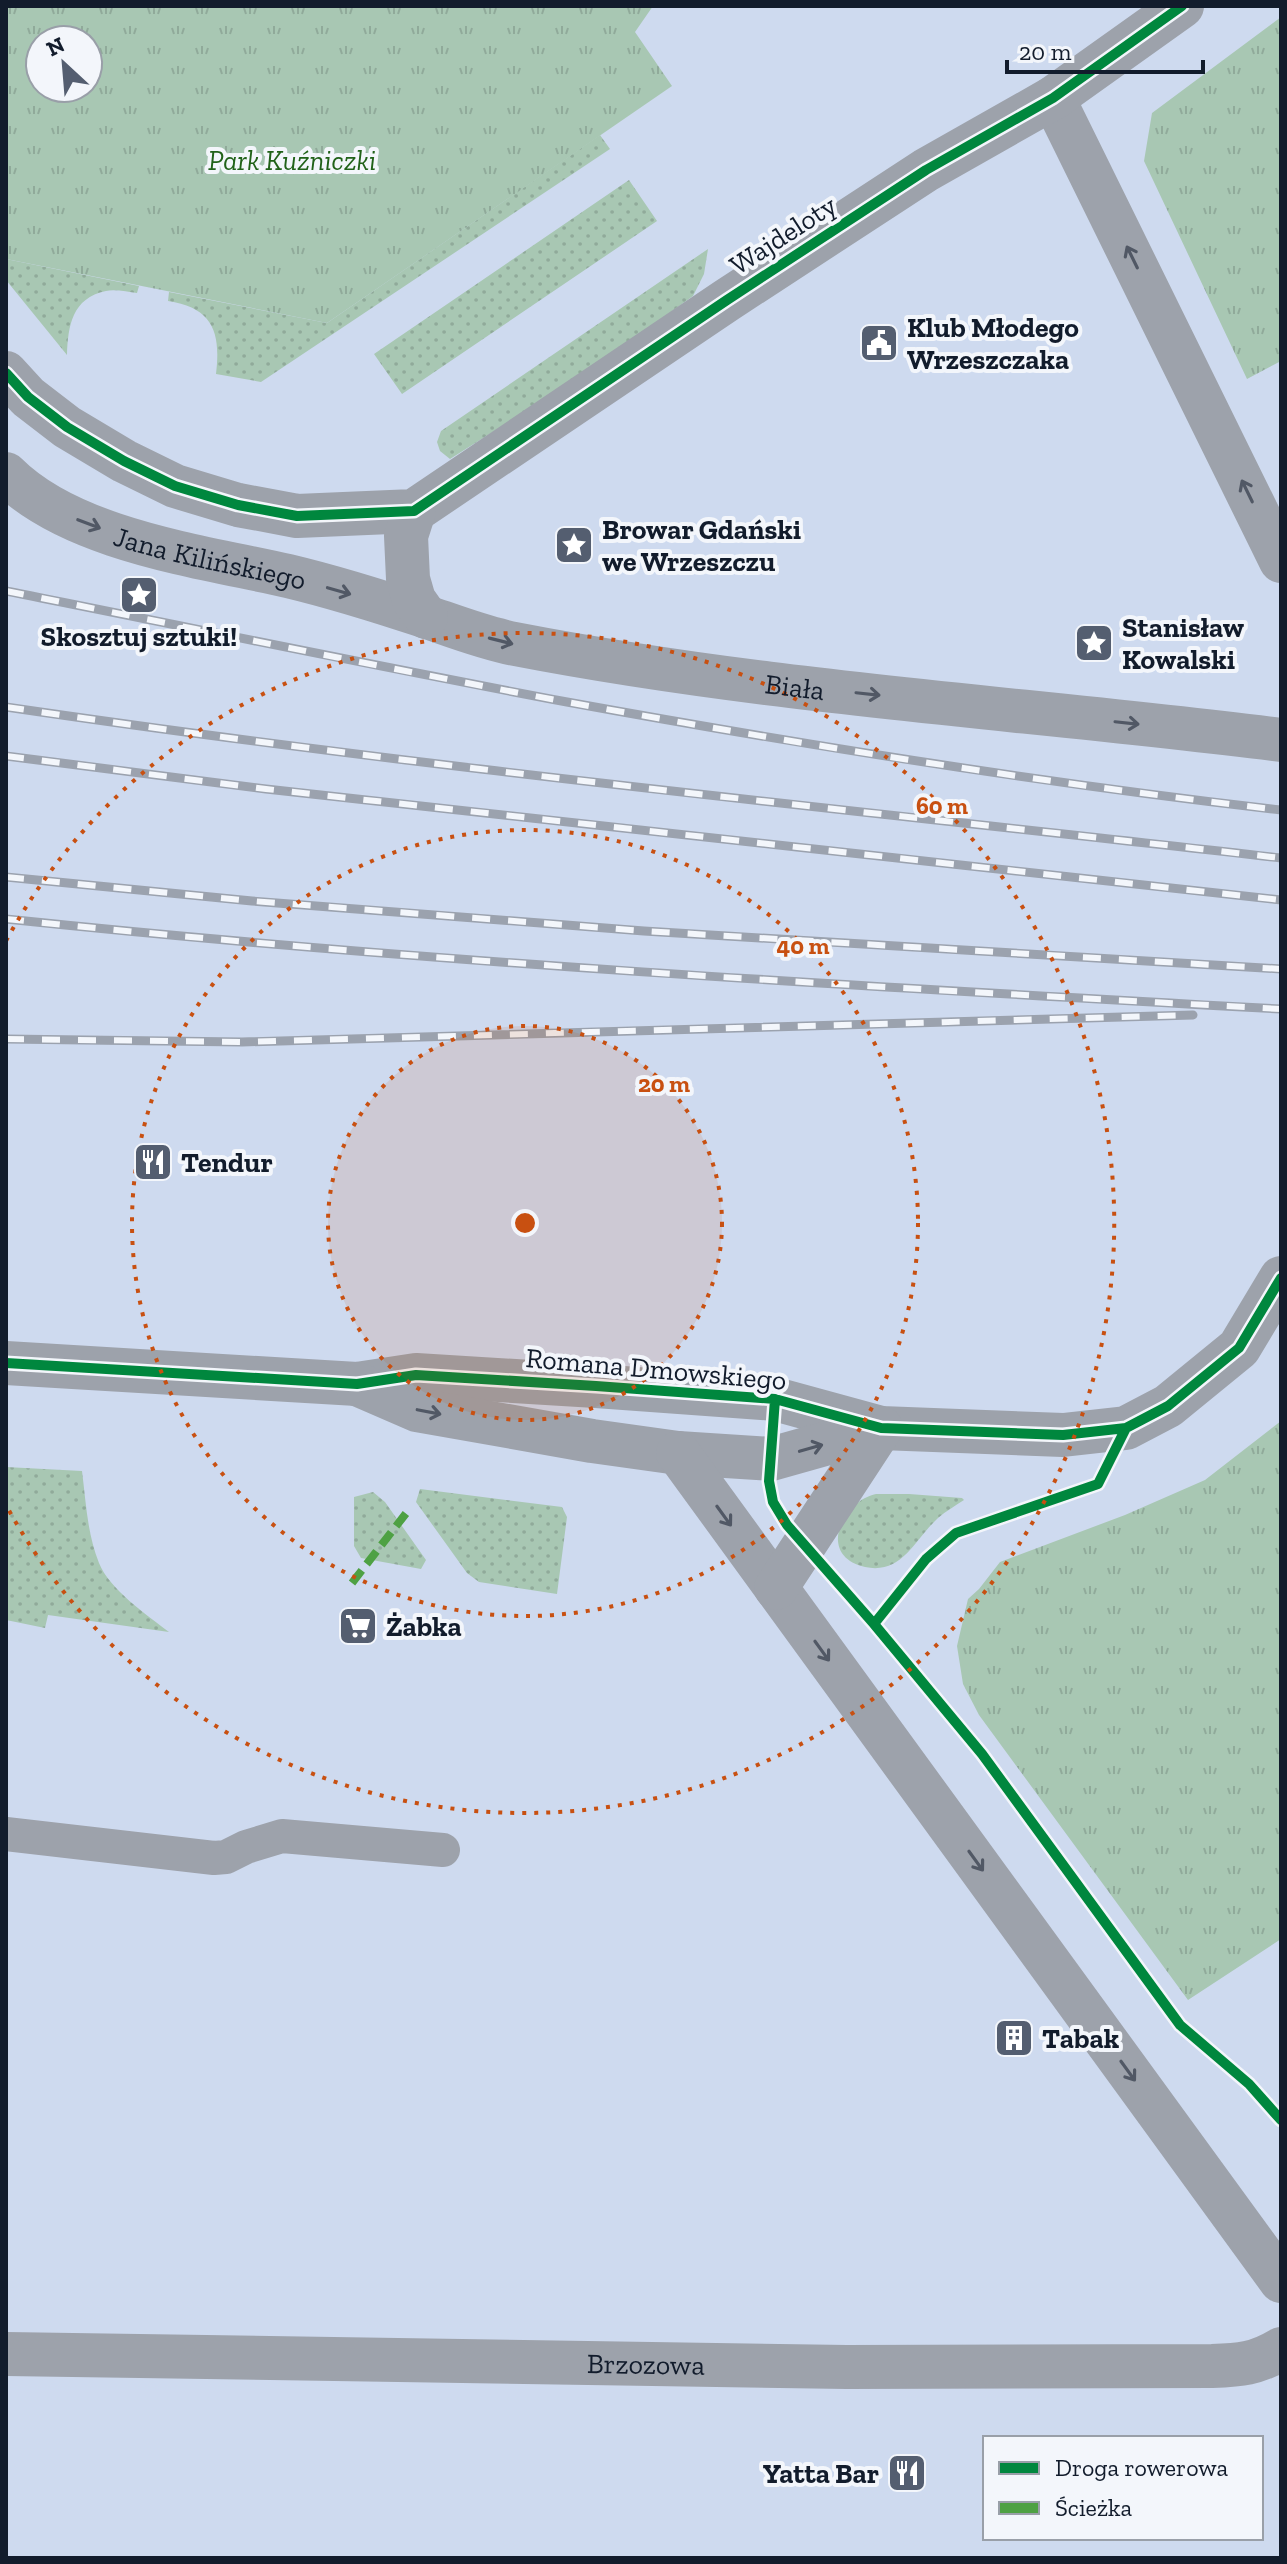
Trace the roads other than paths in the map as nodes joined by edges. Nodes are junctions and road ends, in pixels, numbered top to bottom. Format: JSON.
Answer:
{"nodes":[{"id":1,"x":1182,"y":6,"type":"edge"},
{"id":2,"x":1053,"y":98,"type":"junction"},
{"id":3,"x":6,"y":373,"type":"edge"},
{"id":4,"x":6,"y":474,"type":"edge"},
{"id":5,"x":414,"y":511,"type":"junction"},
{"id":6,"x":1281,"y":561,"type":"edge"},
{"id":7,"x":426,"y":617,"type":"junction"},
{"id":8,"x":1281,"y":740,"type":"edge"},
{"id":9,"x":1281,"y":1278,"type":"edge"},
{"id":10,"x":6,"y":1363,"type":"edge"},
{"id":11,"x":357,"y":1384,"type":"junction"},
{"id":12,"x":881,"y":1428,"type":"junction"},
{"id":13,"x":678,"y":1453,"type":"junction"},
{"id":14,"x":776,"y":1588,"type":"junction"},
{"id":15,"x":6,"y":1834,"type":"edge"},
{"id":16,"x":443,"y":1850,"type":"dead end"},
{"id":17,"x":1281,"y":2281,"type":"edge"},
{"id":18,"x":1281,"y":2349,"type":"edge"},
{"id":19,"x":6,"y":2354,"type":"edge"}],
"edges":[{"from":1,"to":2,"type":"street","name":"Wajdeloty"},
{"from":2,"to":5,"type":"street","name":"Wajdeloty"},
{"from":6,"to":2,"type":"street","one_way":true},
{"from":3,"to":5,"type":"street","name":"Jana Kilińskiego"},
{"from":4,"to":7,"type":"street","name":"Jana Kilińskiego","one_way":true},
{"from":5,"to":7,"type":"street"},
{"from":7,"to":8,"type":"street","name":"Biała","one_way":true},
{"from":9,"to":12,"type":"street","name":"Romana Dmowskiego"},
{"from":10,"to":11,"type":"street","name":"Romana Dmowskiego"},
{"from":11,"to":12,"type":"street","name":"Romana Dmowskiego"},
{"from":11,"to":13,"type":"street","name":"Romana Dmowskiego","one_way":true},
{"from":13,"to":12,"type":"street","name":"Romana Dmowskiego","one_way":true},
{"from":12,"to":14,"type":"street"},
{"from":13,"to":14,"type":"street","one_way":true},
{"from":14,"to":17,"type":"street","one_way":true},
{"from":15,"to":16,"type":"lane"},
{"from":18,"to":19,"type":"street","name":"Brzozowa"}]}
